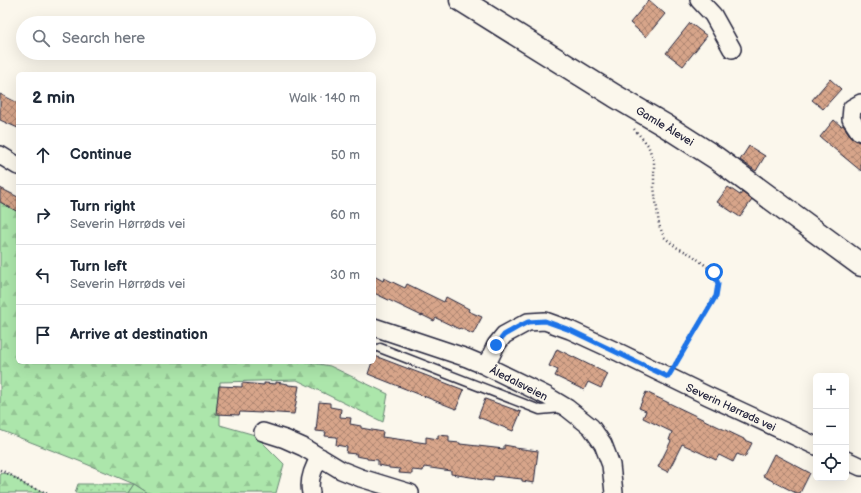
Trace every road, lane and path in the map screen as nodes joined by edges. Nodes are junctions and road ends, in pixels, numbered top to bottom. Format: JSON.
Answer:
{"nodes":[{"id":1,"x":461,"y":0,"type":"edge"},
{"id":2,"x":699,"y":0,"type":"edge"},
{"id":3,"x":732,"y":49,"type":"dead end"},
{"id":4,"x":861,"y":103,"type":"edge"},
{"id":5,"x":631,"y":126,"type":"dead end"},
{"id":6,"x":861,"y":132,"type":"edge"},
{"id":7,"x":0,"y":155,"type":"edge"},
{"id":8,"x":16,"y":165,"type":"edge"},
{"id":9,"x":861,"y":265,"type":"edge"},
{"id":10,"x":376,"y":328,"type":"edge"},
{"id":11,"x":380,"y":348,"type":"dead end"},
{"id":12,"x":486,"y":366,"type":"junction"},
{"id":13,"x":668,"y":377,"type":"junction"},
{"id":14,"x":567,"y":408,"type":"junction"},
{"id":15,"x":263,"y":432,"type":"dead end"},
{"id":16,"x":814,"y":445,"type":"edge"},
{"id":17,"x":320,"y":457,"type":"junction"},
{"id":18,"x":849,"y":461,"type":"edge"},
{"id":19,"x":861,"y":467,"type":"edge"},
{"id":20,"x":0,"y":470,"type":"edge"},
{"id":21,"x":47,"y":493,"type":"edge"},
{"id":22,"x":311,"y":493,"type":"edge"},
{"id":23,"x":410,"y":493,"type":"edge"},
{"id":24,"x":614,"y":493,"type":"edge"}],
"edges":[{"from":1,"to":9,"type":"main road","name":"Gamle Ålevei"},
{"from":2,"to":3,"type":"street"},
{"from":4,"to":6,"type":"street"},
{"from":5,"to":13,"type":"path"},
{"from":7,"to":8,"type":"street"},
{"from":10,"to":12,"type":"street","name":"Åledalsveien"},
{"from":11,"to":14,"type":"lane"},
{"from":12,"to":13,"type":"street","name":"Severin Hørrøds vei"},
{"from":12,"to":14,"type":"street","name":"Åledalsveien"},
{"from":13,"to":16,"type":"street","name":"Severin Hørrøds vei"},
{"from":14,"to":24,"type":"street","name":"Åledalsveien"},
{"from":15,"to":17,"type":"street"},
{"from":17,"to":22,"type":"street"},
{"from":17,"to":23,"type":"street"},
{"from":18,"to":19,"type":"street"},
{"from":20,"to":21,"type":"path"}]}
